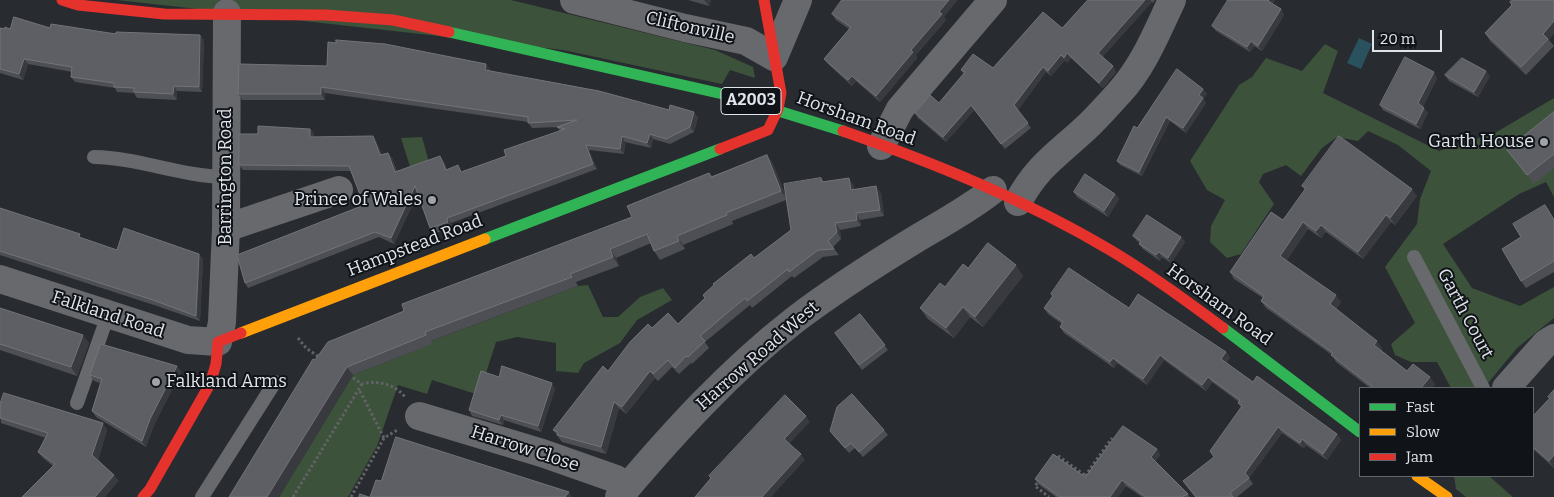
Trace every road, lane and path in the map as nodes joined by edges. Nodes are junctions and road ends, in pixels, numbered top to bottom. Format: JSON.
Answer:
{"nodes":[{"id":1,"x":62,"y":0,"type":"edge"},
{"id":2,"x":574,"y":0,"type":"edge"},
{"id":3,"x":764,"y":0,"type":"edge"},
{"id":4,"x":798,"y":0,"type":"edge"},
{"id":5,"x":994,"y":0,"type":"edge"},
{"id":6,"x":1172,"y":0,"type":"edge"},
{"id":7,"x":227,"y":13,"type":"junction"},
{"id":8,"x":774,"y":57,"type":"junction"},
{"id":9,"x":778,"y":109,"type":"junction"},
{"id":10,"x":881,"y":146,"type":"junction"},
{"id":11,"x":94,"y":157,"type":"dead end"},
{"id":12,"x":225,"y":177,"type":"junction"},
{"id":13,"x":339,"y":190,"type":"dead end"},
{"id":14,"x":993,"y":190,"type":"junction"},
{"id":15,"x":1018,"y":202,"type":"junction"},
{"id":16,"x":226,"y":228,"type":"junction"},
{"id":17,"x":1414,"y":257,"type":"dead end"},
{"id":18,"x":0,"y":280,"type":"edge"},
{"id":19,"x":108,"y":316,"type":"junction"},
{"id":20,"x":281,"y":317,"type":"junction"},
{"id":21,"x":218,"y":342,"type":"junction"},
{"id":22,"x":1551,"y":344,"type":"edge"},
{"id":23,"x":326,"y":362,"type":"edge"},
{"id":24,"x":346,"y":374,"type":"edge"},
{"id":25,"x":275,"y":382,"type":"dead end"},
{"id":26,"x":362,"y":384,"type":"junction"},
{"id":27,"x":1482,"y":387,"type":"edge"},
{"id":28,"x":1507,"y":387,"type":"edge"},
{"id":29,"x":360,"y":390,"type":"junction"},
{"id":30,"x":399,"y":390,"type":"dead end"},
{"id":31,"x":77,"y":403,"type":"dead end"},
{"id":32,"x":419,"y":416,"type":"joint"},
{"id":33,"x":1359,"y":431,"type":"edge"},
{"id":34,"x":384,"y":438,"type":"junction"},
{"id":35,"x":1112,"y":438,"type":"edge"},
{"id":36,"x":1051,"y":463,"type":"edge"},
{"id":37,"x":1046,"y":471,"type":"edge"},
{"id":38,"x":1085,"y":476,"type":"junction"},
{"id":39,"x":1093,"y":481,"type":"edge"},
{"id":40,"x":623,"y":492,"type":"edge"},
{"id":41,"x":151,"y":494,"type":"edge"},
{"id":42,"x":202,"y":497,"type":"edge"},
{"id":43,"x":293,"y":497,"type":"edge"},
{"id":44,"x":352,"y":497,"type":"edge"},
{"id":45,"x":1050,"y":497,"type":"edge"}],
"edges":[{"from":1,"to":7,"type":"main road","name":"Horsham Road","number":"A2003"},
{"from":2,"to":8,"type":"street","name":"Cliftonville"},
{"from":3,"to":8,"type":"main road"},
{"from":4,"to":8,"type":"street"},
{"from":5,"to":10,"type":"street"},
{"from":6,"to":15,"type":"street"},
{"from":7,"to":9,"type":"main road","name":"Horsham Road","number":"A2003"},
{"from":7,"to":12,"type":"street","name":"Barrington Road"},
{"from":8,"to":9,"type":"main road"},
{"from":9,"to":10,"type":"main road","name":"Horsham Road","number":"A2003"},
{"from":9,"to":20,"type":"main road","name":"Hampstead Road"},
{"from":10,"to":14,"type":"main road","name":"Horsham Road","number":"A2003"},
{"from":11,"to":12,"type":"lane"},
{"from":12,"to":16,"type":"street","name":"Barrington Road"},
{"from":13,"to":16,"type":"street"},
{"from":14,"to":15,"type":"main road","name":"Horsham Road","number":"A2003"},
{"from":14,"to":40,"type":"street","name":"Harrow Road West"},
{"from":15,"to":33,"type":"main road","name":"Horsham Road","number":"A2003"},
{"from":16,"to":21,"type":"street","name":"Barrington Road"},
{"from":17,"to":27,"type":"lane","name":"Garth Court"},
{"from":18,"to":19,"type":"street","name":"Falkland Road"},
{"from":19,"to":21,"type":"street","name":"Falkland Road"},
{"from":19,"to":31,"type":"lane"},
{"from":20,"to":21,"type":"main road","name":"Hampstead Road"},
{"from":20,"to":23,"type":"path"},
{"from":21,"to":41,"type":"main road"},
{"from":22,"to":28,"type":"street"},
{"from":24,"to":26,"type":"path"},
{"from":25,"to":42,"type":"lane"},
{"from":26,"to":29,"type":"path"},
{"from":26,"to":30,"type":"path"},
{"from":29,"to":34,"type":"path"},
{"from":29,"to":43,"type":"path"},
{"from":32,"to":34,"type":"path"},
{"from":32,"to":40,"type":"street","name":"Harrow Close"},
{"from":34,"to":44,"type":"path"},
{"from":35,"to":38,"type":"path"},
{"from":36,"to":38,"type":"path"},
{"from":37,"to":45,"type":"path"},
{"from":38,"to":39,"type":"path"}]}
